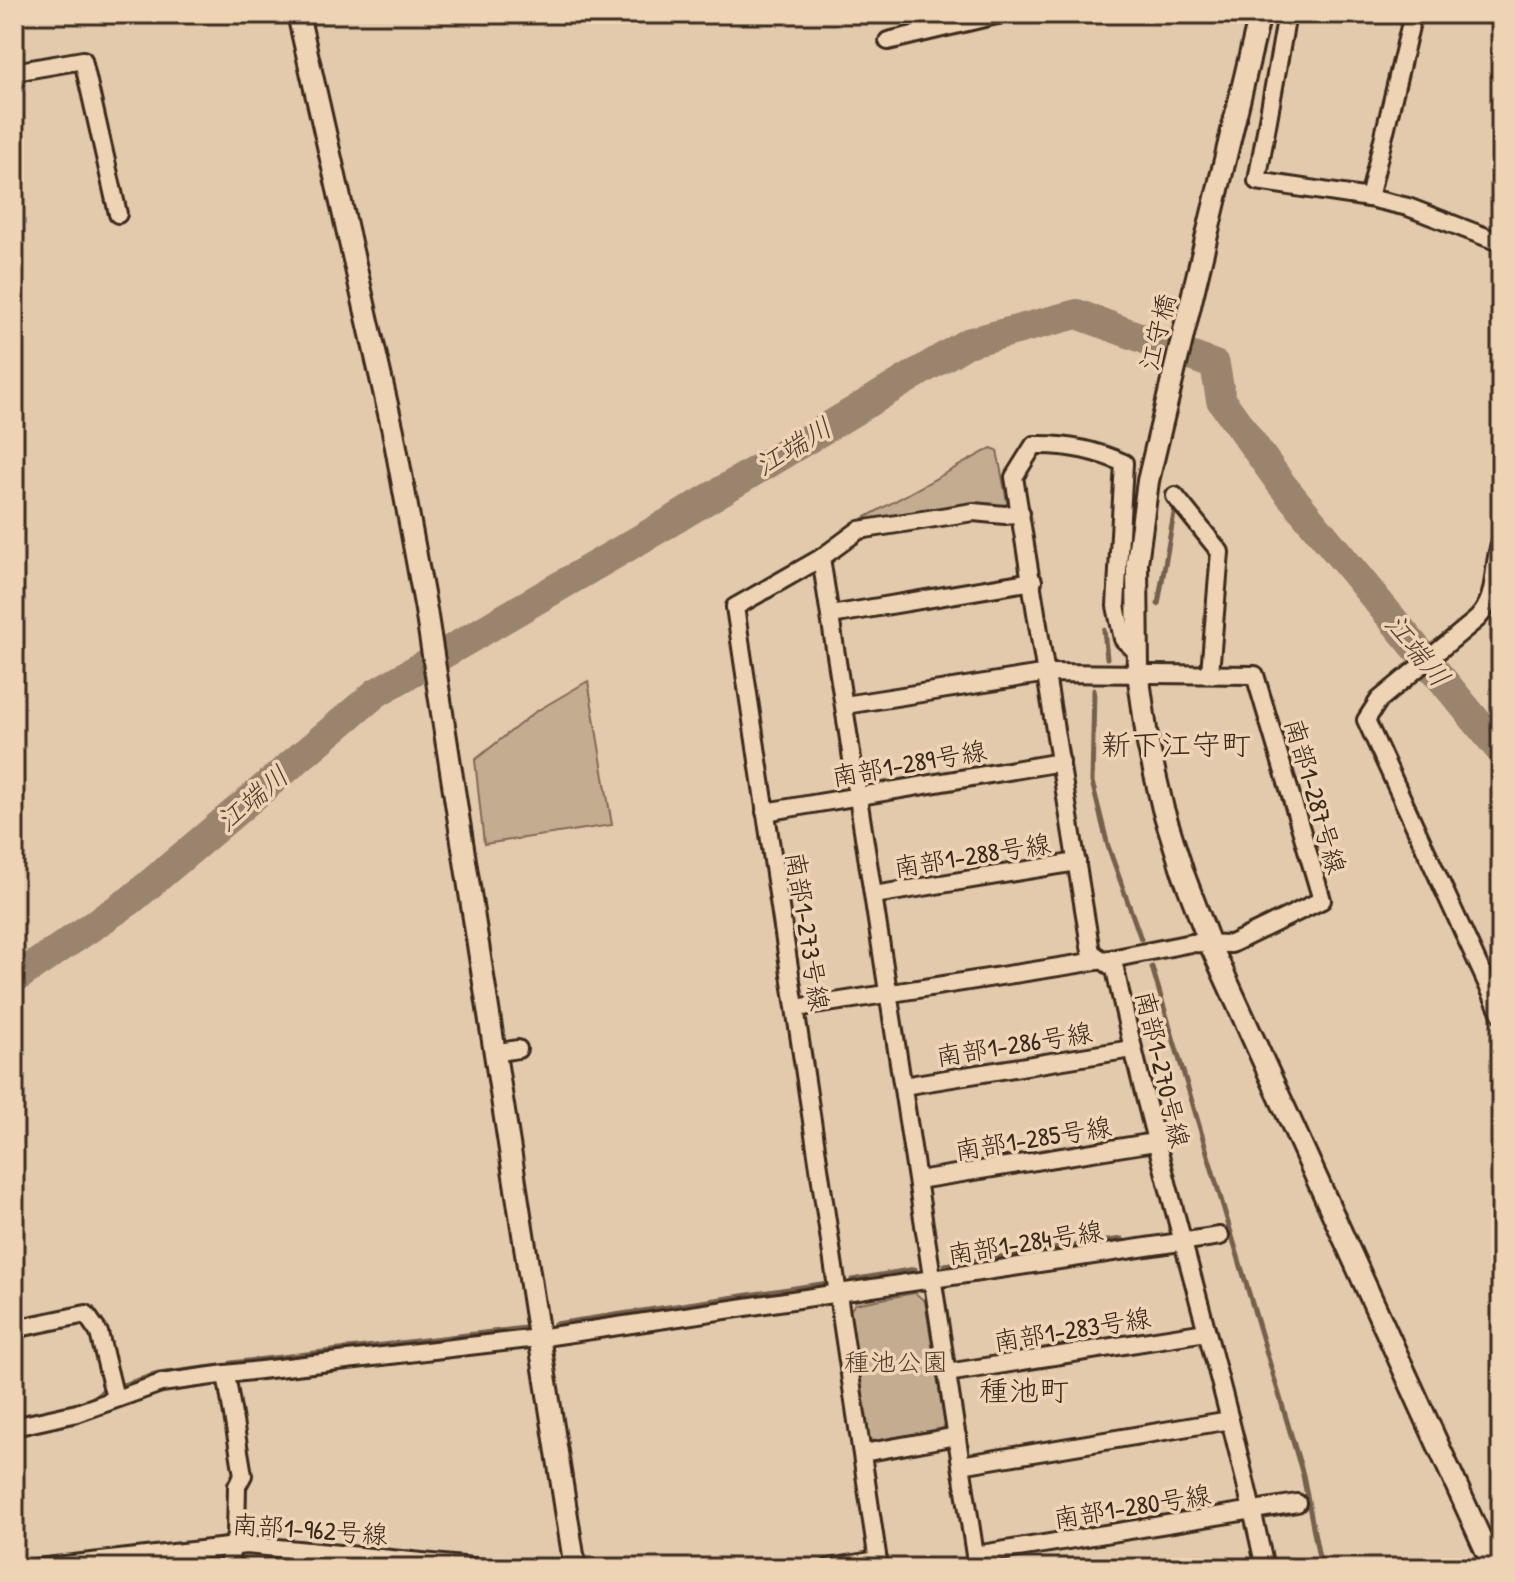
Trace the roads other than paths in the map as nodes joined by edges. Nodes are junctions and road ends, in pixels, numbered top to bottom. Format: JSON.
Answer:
{"nodes":[{"id":1,"x":298,"y":14,"type":"edge"},
{"id":2,"x":1001,"y":14,"type":"edge"},
{"id":3,"x":1260,"y":14,"type":"edge"},
{"id":4,"x":1287,"y":14,"type":"edge"},
{"id":5,"x":1413,"y":14,"type":"edge"},
{"id":6,"x":888,"y":41,"type":"dead end"},
{"id":7,"x":14,"y":72,"type":"edge"},
{"id":8,"x":1369,"y":198,"type":"junction"},
{"id":9,"x":118,"y":214,"type":"dead end"},
{"id":10,"x":1500,"y":242,"type":"edge"},
{"id":11,"x":1175,"y":496,"type":"dead end"},
{"id":12,"x":1021,"y":513,"type":"junction"},
{"id":13,"x":1501,"y":541,"type":"edge"},
{"id":14,"x":821,"y":558,"type":"junction"},
{"id":15,"x":1033,"y":581,"type":"junction"},
{"id":16,"x":831,"y":615,"type":"junction"},
{"id":17,"x":1138,"y":663,"type":"junction"},
{"id":18,"x":1048,"y":673,"type":"junction"},
{"id":19,"x":1210,"y":673,"type":"junction"},
{"id":20,"x":845,"y":705,"type":"junction"},
{"id":21,"x":1061,"y":762,"type":"junction"},
{"id":22,"x":858,"y":795,"type":"junction"},
{"id":23,"x":765,"y":812,"type":"junction"},
{"id":24,"x":1077,"y":862,"type":"junction"},
{"id":25,"x":874,"y":895,"type":"junction"},
{"id":26,"x":1210,"y":944,"type":"junction"},
{"id":27,"x":1102,"y":960,"type":"junction"},
{"id":28,"x":888,"y":993,"type":"junction"},
{"id":29,"x":796,"y":1008,"type":"junction"},
{"id":30,"x":1501,"y":1014,"type":"edge"},
{"id":31,"x":518,"y":1049,"type":"dead end"},
{"id":32,"x":1132,"y":1049,"type":"junction"},
{"id":33,"x":494,"y":1053,"type":"junction"},
{"id":34,"x":903,"y":1086,"type":"junction"},
{"id":35,"x":1155,"y":1142,"type":"junction"},
{"id":36,"x":918,"y":1180,"type":"junction"},
{"id":37,"x":1220,"y":1236,"type":"dead end"},
{"id":38,"x":1182,"y":1242,"type":"junction"},
{"id":39,"x":932,"y":1280,"type":"junction"},
{"id":40,"x":838,"y":1293,"type":"junction"},
{"id":41,"x":14,"y":1329,"type":"edge"},
{"id":42,"x":1206,"y":1332,"type":"junction"},
{"id":43,"x":538,"y":1338,"type":"junction"},
{"id":44,"x":947,"y":1373,"type":"junction"},
{"id":45,"x":226,"y":1374,"type":"junction"},
{"id":46,"x":115,"y":1398,"type":"junction"},
{"id":47,"x":1230,"y":1420,"type":"junction"},
{"id":48,"x":14,"y":1427,"type":"edge"},
{"id":49,"x":957,"y":1436,"type":"junction"},
{"id":50,"x":863,"y":1453,"type":"junction"},
{"id":51,"x":961,"y":1465,"type":"junction"},
{"id":52,"x":1297,"y":1503,"type":"dead end"},
{"id":53,"x":1253,"y":1511,"type":"junction"},
{"id":54,"x":234,"y":1545,"type":"junction"},
{"id":55,"x":333,"y":1561,"type":"edge"},
{"id":56,"x":976,"y":1562,"type":"edge"},
{"id":57,"x":878,"y":1564,"type":"edge"},
{"id":58,"x":459,"y":1567,"type":"edge"},
{"id":59,"x":37,"y":1568,"type":"edge"},
{"id":60,"x":227,"y":1568,"type":"edge"},
{"id":61,"x":484,"y":1568,"type":"edge"},
{"id":62,"x":575,"y":1568,"type":"edge"},
{"id":63,"x":829,"y":1568,"type":"edge"},
{"id":64,"x":1265,"y":1568,"type":"edge"},
{"id":65,"x":1494,"y":1568,"type":"edge"}],
"edges":[{"from":1,"to":33,"type":"street"},
{"from":2,"to":6,"type":"street"},
{"from":3,"to":17,"type":"street","name":"江守橋"},
{"from":4,"to":8,"type":"street"},
{"from":5,"to":8,"type":"street"},
{"from":7,"to":9,"type":"street"},
{"from":8,"to":10,"type":"street"},
{"from":11,"to":19,"type":"street"},
{"from":12,"to":14,"type":"street","name":"南部1-273号線"},
{"from":12,"to":15,"type":"street","name":"南部1-270号線"},
{"from":12,"to":17,"type":"street","name":"南部1-270号線"},
{"from":13,"to":30,"type":"street"},
{"from":14,"to":16,"type":"street"},
{"from":14,"to":23,"type":"street","name":"南部1-273号線"},
{"from":15,"to":16,"type":"street"},
{"from":15,"to":18,"type":"street","name":"南部1-270号線"},
{"from":16,"to":20,"type":"street"},
{"from":17,"to":18,"type":"street","name":"南部1-287号線"},
{"from":17,"to":19,"type":"street","name":"南部1-287号線"},
{"from":17,"to":26,"type":"street","name":"江守橋"},
{"from":18,"to":20,"type":"street","name":"南部1-287号線"},
{"from":18,"to":21,"type":"street","name":"南部1-270号線"},
{"from":19,"to":26,"type":"street","name":"南部1-287号線"},
{"from":20,"to":22,"type":"street"},
{"from":21,"to":22,"type":"street","name":"南部1-289号線"},
{"from":21,"to":24,"type":"street","name":"南部1-270号線"},
{"from":22,"to":23,"type":"street","name":"南部1-289号線"},
{"from":22,"to":25,"type":"street"},
{"from":23,"to":29,"type":"street","name":"南部1-273号線"},
{"from":24,"to":25,"type":"street","name":"南部1-288号線"},
{"from":24,"to":27,"type":"street","name":"南部1-270号線"},
{"from":25,"to":28,"type":"street"},
{"from":26,"to":27,"type":"street","name":"南部1-287号線"},
{"from":26,"to":65,"type":"street","name":"江守橋"},
{"from":27,"to":28,"type":"street","name":"南部1-287号線"},
{"from":27,"to":32,"type":"street","name":"南部1-270号線"},
{"from":28,"to":29,"type":"street","name":"南部1-287号線"},
{"from":28,"to":34,"type":"street"},
{"from":29,"to":40,"type":"street","name":"南部1-273号線"},
{"from":31,"to":33,"type":"street"},
{"from":32,"to":34,"type":"street","name":"南部1-286号線"},
{"from":32,"to":35,"type":"street","name":"南部1-270号線"},
{"from":33,"to":43,"type":"street"},
{"from":34,"to":36,"type":"street"},
{"from":35,"to":36,"type":"street","name":"南部1-285号線"},
{"from":35,"to":38,"type":"street","name":"南部1-270号線"},
{"from":36,"to":39,"type":"street"},
{"from":37,"to":38,"type":"street","name":"南部1-284号線"},
{"from":38,"to":39,"type":"street","name":"南部1-284号線"},
{"from":38,"to":42,"type":"street","name":"南部1-270号線"},
{"from":39,"to":40,"type":"street","name":"南部1-284号線"},
{"from":39,"to":44,"type":"street"},
{"from":40,"to":43,"type":"street","name":"南部1-284号線"},
{"from":40,"to":50,"type":"street","name":"南部1-273号線"},
{"from":41,"to":46,"type":"street"},
{"from":42,"to":44,"type":"street","name":"南部1-283号線"},
{"from":42,"to":47,"type":"street","name":"南部1-270号線"},
{"from":43,"to":45,"type":"street","name":"南部1-284号線"},
{"from":43,"to":62,"type":"street"},
{"from":44,"to":49,"type":"street"},
{"from":45,"to":46,"type":"street","name":"南部1-284号線"},
{"from":45,"to":54,"type":"street"},
{"from":46,"to":48,"type":"street","name":"南部1-284号線"},
{"from":47,"to":51,"type":"street"},
{"from":47,"to":53,"type":"street","name":"南部1-270号線"},
{"from":49,"to":50,"type":"street"},
{"from":49,"to":51,"type":"street"},
{"from":50,"to":57,"type":"street","name":"南部1-273号線"},
{"from":51,"to":56,"type":"street"},
{"from":52,"to":53,"type":"street","name":"南部1-280号線"},
{"from":53,"to":56,"type":"street","name":"南部1-280号線"},
{"from":53,"to":64,"type":"street","name":"南部1-270号線"},
{"from":54,"to":55,"type":"street","name":"南部1-962号線"},
{"from":54,"to":59,"type":"street","name":"南部1-962号線"},
{"from":54,"to":60,"type":"street"},
{"from":55,"to":58,"type":"street","name":"南部1-962号線"},
{"from":57,"to":63,"type":"street"},
{"from":58,"to":61,"type":"street","name":"南部1-962号線"}]}
